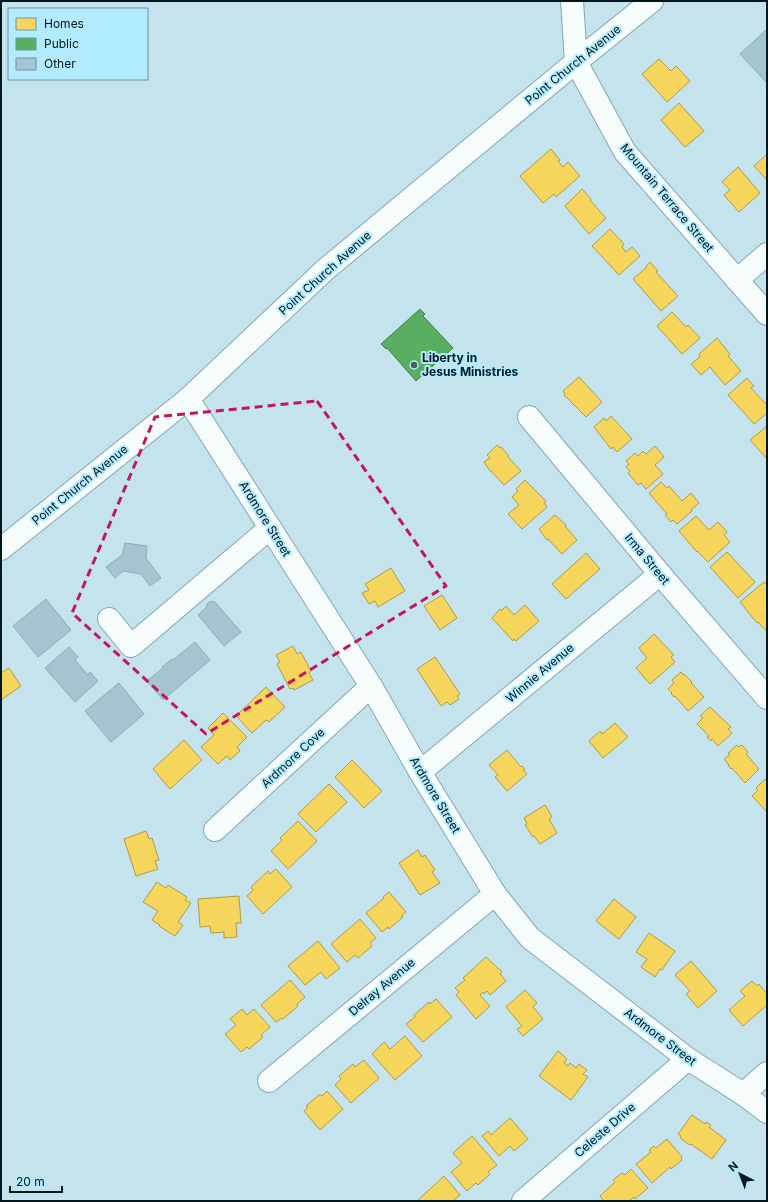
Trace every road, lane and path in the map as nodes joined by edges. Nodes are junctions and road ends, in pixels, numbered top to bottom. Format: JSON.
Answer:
{"nodes":[{"id":1,"x":572,"y":1,"type":"edge"},
{"id":2,"x":652,"y":1,"type":"edge"},
{"id":3,"x":576,"y":62,"type":"junction"},
{"id":4,"x":767,"y":254,"type":"edge"},
{"id":5,"x":737,"y":280,"type":"junction"},
{"id":6,"x":767,"y":314,"type":"edge"},
{"id":7,"x":188,"y":399,"type":"junction"},
{"id":8,"x":529,"y":417,"type":"dead end"},
{"id":9,"x":270,"y":528,"type":"junction"},
{"id":10,"x":1,"y":549,"type":"edge"},
{"id":11,"x":660,"y":574,"type":"junction"},
{"id":12,"x":109,"y":620,"type":"dead end"},
{"id":13,"x":371,"y":686,"type":"junction"},
{"id":14,"x":767,"y":698,"type":"edge"},
{"id":15,"x":420,"y":772,"type":"junction"},
{"id":16,"x":215,"y":830,"type":"dead end"},
{"id":17,"x":495,"y":894,"type":"junction"},
{"id":18,"x":688,"y":1059,"type":"junction"},
{"id":19,"x":767,"y":1073,"type":"edge"},
{"id":20,"x":269,"y":1081,"type":"dead end"},
{"id":21,"x":743,"y":1094,"type":"junction"},
{"id":22,"x":767,"y":1112,"type":"edge"},
{"id":23,"x":523,"y":1201,"type":"edge"}],
"edges":[{"from":1,"to":3,"type":"street","name":"Mountain Terrace Street"},
{"from":2,"to":3,"type":"street","name":"Point Church Avenue"},
{"from":3,"to":5,"type":"street","name":"Mountain Terrace Street"},
{"from":3,"to":7,"type":"street","name":"Point Church Avenue"},
{"from":4,"to":5,"type":"street"},
{"from":5,"to":6,"type":"street","name":"Mountain Terrace Street"},
{"from":7,"to":9,"type":"street","name":"Ardmore Street"},
{"from":7,"to":10,"type":"street","name":"Point Church Avenue"},
{"from":8,"to":11,"type":"street","name":"Irma Street"},
{"from":9,"to":12,"type":"street"},
{"from":9,"to":13,"type":"street","name":"Ardmore Street"},
{"from":11,"to":14,"type":"street","name":"Irma Street"},
{"from":11,"to":15,"type":"street","name":"Winnie Avenue"},
{"from":13,"to":15,"type":"street","name":"Ardmore Street"},
{"from":13,"to":16,"type":"street","name":"Ardmore Cove"},
{"from":15,"to":17,"type":"street","name":"Ardmore Street"},
{"from":17,"to":18,"type":"street","name":"Ardmore Street"},
{"from":17,"to":20,"type":"street","name":"Delray Avenue"},
{"from":18,"to":21,"type":"street","name":"Ardmore Street"},
{"from":18,"to":23,"type":"street","name":"Celeste Drive"},
{"from":19,"to":21,"type":"street"},
{"from":21,"to":22,"type":"street","name":"Ardmore Street"}]}
